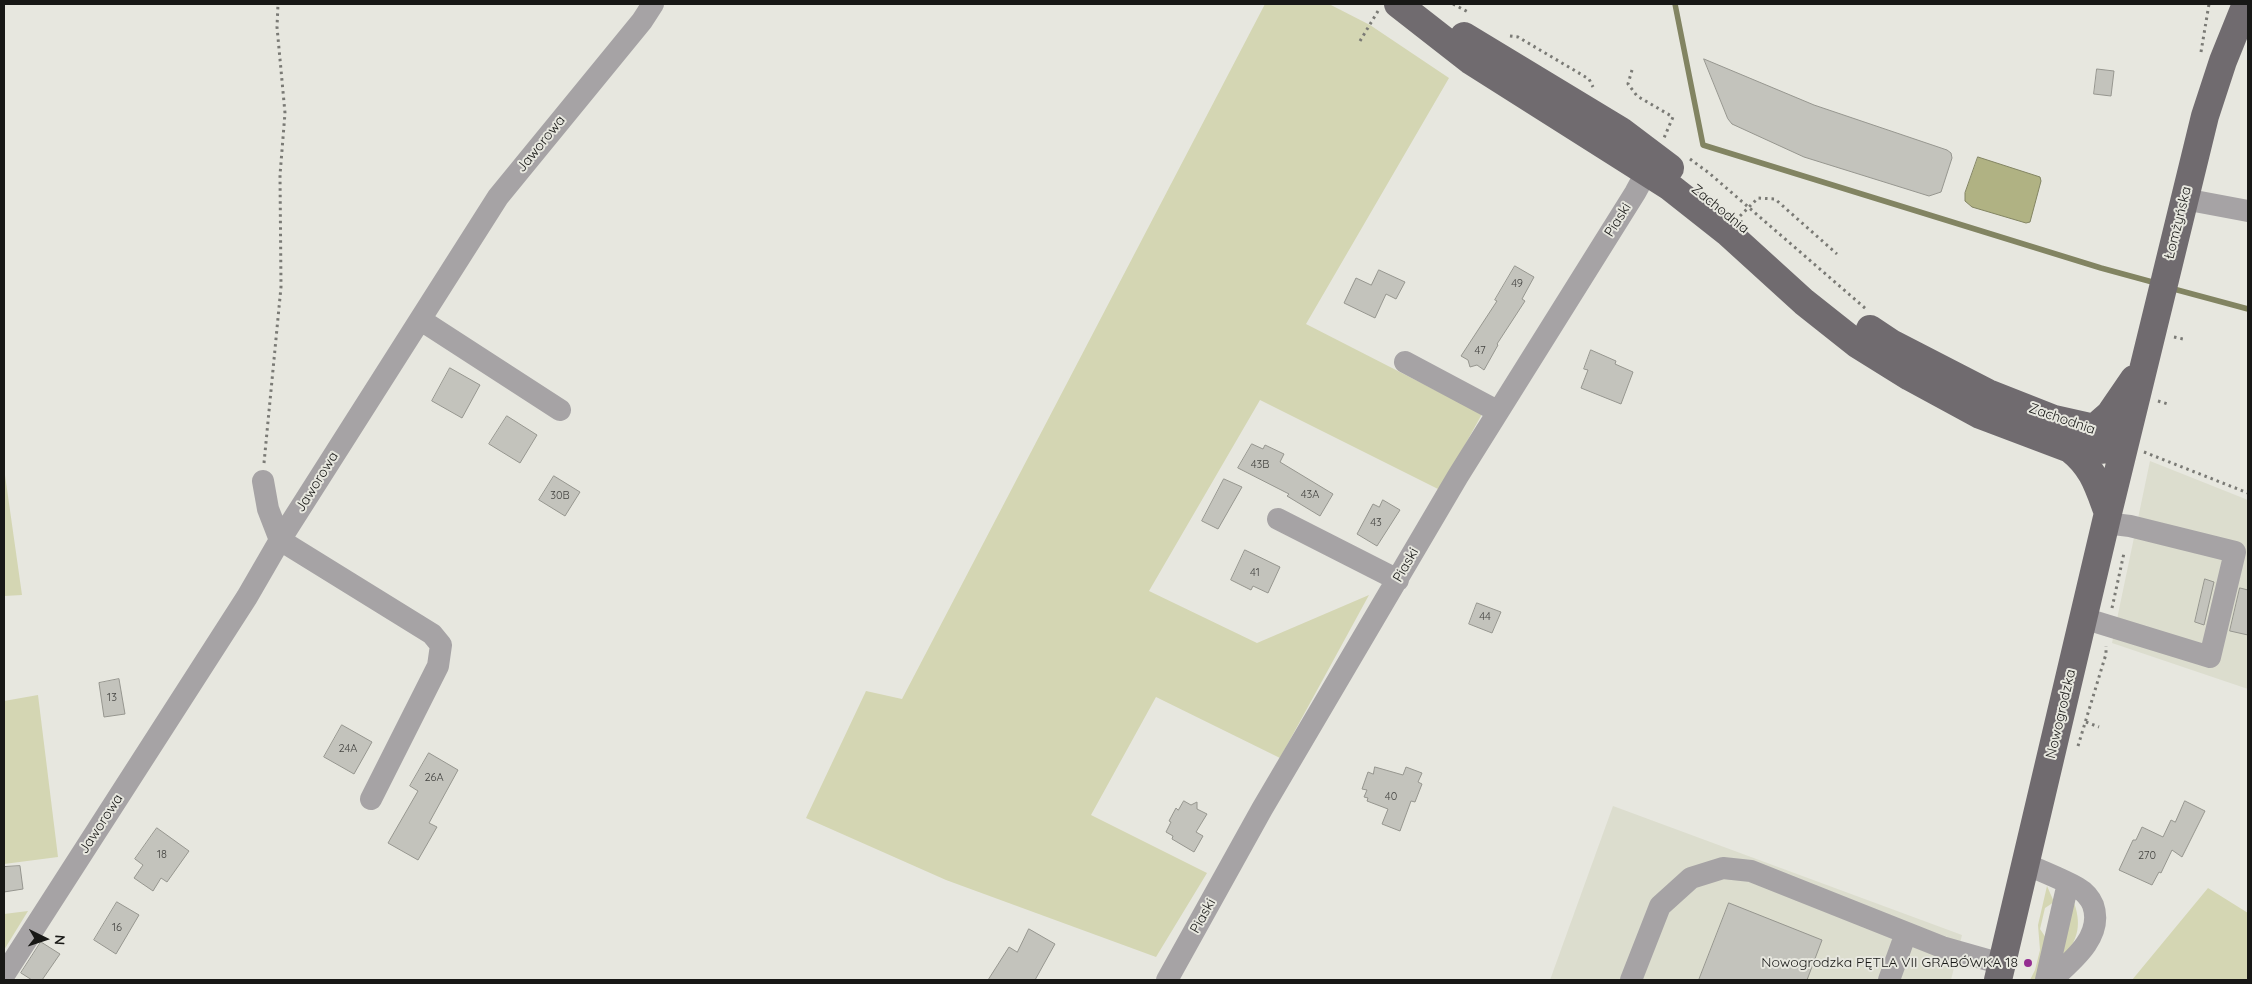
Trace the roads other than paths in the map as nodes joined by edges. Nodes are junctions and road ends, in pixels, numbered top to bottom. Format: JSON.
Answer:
{"nodes":[{"id":1,"x":653,"y":4,"type":"edge"},
{"id":2,"x":1398,"y":4,"type":"edge"},
{"id":3,"x":1403,"y":4,"type":"edge"},
{"id":4,"x":2246,"y":4,"type":"edge"},
{"id":5,"x":1655,"y":151,"type":"junction"},
{"id":6,"x":2184,"y":199,"type":"junction"},
{"id":7,"x":2248,"y":211,"type":"edge"},
{"id":8,"x":421,"y":320,"type":"junction"},
{"id":9,"x":2144,"y":360,"type":"junction"},
{"id":10,"x":1405,"y":362,"type":"dead end"},
{"id":11,"x":560,"y":410,"type":"dead end"},
{"id":12,"x":1497,"y":411,"type":"junction"},
{"id":13,"x":2094,"y":428,"type":"junction"},
{"id":14,"x":2124,"y":447,"type":"junction"},
{"id":15,"x":2070,"y":449,"type":"junction"},
{"id":16,"x":263,"y":481,"type":"road end"},
{"id":17,"x":2107,"y":518,"type":"junction"},
{"id":18,"x":1278,"y":519,"type":"dead end"},
{"id":19,"x":280,"y":540,"type":"junction"},
{"id":20,"x":2242,"y":554,"type":"edge"},
{"id":21,"x":1398,"y":580,"type":"junction"},
{"id":22,"x":2082,"y":618,"type":"junction"},
{"id":23,"x":371,"y":799,"type":"dead end"},
{"id":24,"x":2026,"y":864,"type":"junction"},
{"id":25,"x":2068,"y":883,"type":"junction"},
{"id":26,"x":1906,"y":933,"type":"junction"},
{"id":27,"x":2000,"y":972,"type":"edge"},
{"id":28,"x":4,"y":975,"type":"edge"},
{"id":29,"x":1167,"y":980,"type":"edge"},
{"id":30,"x":1631,"y":980,"type":"edge"},
{"id":31,"x":1889,"y":980,"type":"edge"},
{"id":32,"x":2046,"y":980,"type":"edge"},
{"id":33,"x":2051,"y":980,"type":"edge"}],
"edges":[{"from":1,"to":8,"type":"street","name":"Jaworowa"},
{"from":2,"to":5,"type":"main road","name":"Zachodnia"},
{"from":3,"to":5,"type":"main road","name":"Zachodnia"},
{"from":4,"to":6,"type":"main road","name":"Łomżyńska"},
{"from":5,"to":12,"type":"street","name":"Piaski"},
{"from":5,"to":13,"type":"main road","name":"Zachodnia"},
{"from":5,"to":15,"type":"main road","name":"Zachodnia"},
{"from":6,"to":7,"type":"street"},
{"from":6,"to":9,"type":"main road","name":"Łomżyńska"},
{"from":8,"to":11,"type":"street"},
{"from":8,"to":19,"type":"street","name":"Jaworowa"},
{"from":9,"to":13,"type":"main road"},
{"from":9,"to":14,"type":"main road","name":"Łomżyńska"},
{"from":10,"to":12,"type":"street"},
{"from":12,"to":21,"type":"street","name":"Piaski"},
{"from":13,"to":14,"type":"main road","name":"Zachodnia"},
{"from":14,"to":15,"type":"main road","name":"Zachodnia"},
{"from":14,"to":17,"type":"main road","name":"Nowogrodzka"},
{"from":15,"to":17,"type":"main road"},
{"from":16,"to":19,"type":"street"},
{"from":17,"to":20,"type":"street"},
{"from":17,"to":22,"type":"main road","name":"Nowogrodzka"},
{"from":18,"to":21,"type":"street"},
{"from":19,"to":23,"type":"street"},
{"from":19,"to":28,"type":"street","name":"Jaworowa"},
{"from":20,"to":22,"type":"street"},
{"from":21,"to":29,"type":"street","name":"Piaski"},
{"from":22,"to":24,"type":"main road","name":"Nowogrodzka"},
{"from":24,"to":25,"type":"street"},
{"from":24,"to":27,"type":"main road","name":"Nowogrodzka"},
{"from":25,"to":32,"type":"street"},
{"from":25,"to":33,"type":"street"},
{"from":26,"to":27,"type":"street"},
{"from":26,"to":30,"type":"street"},
{"from":26,"to":31,"type":"street"}]}
